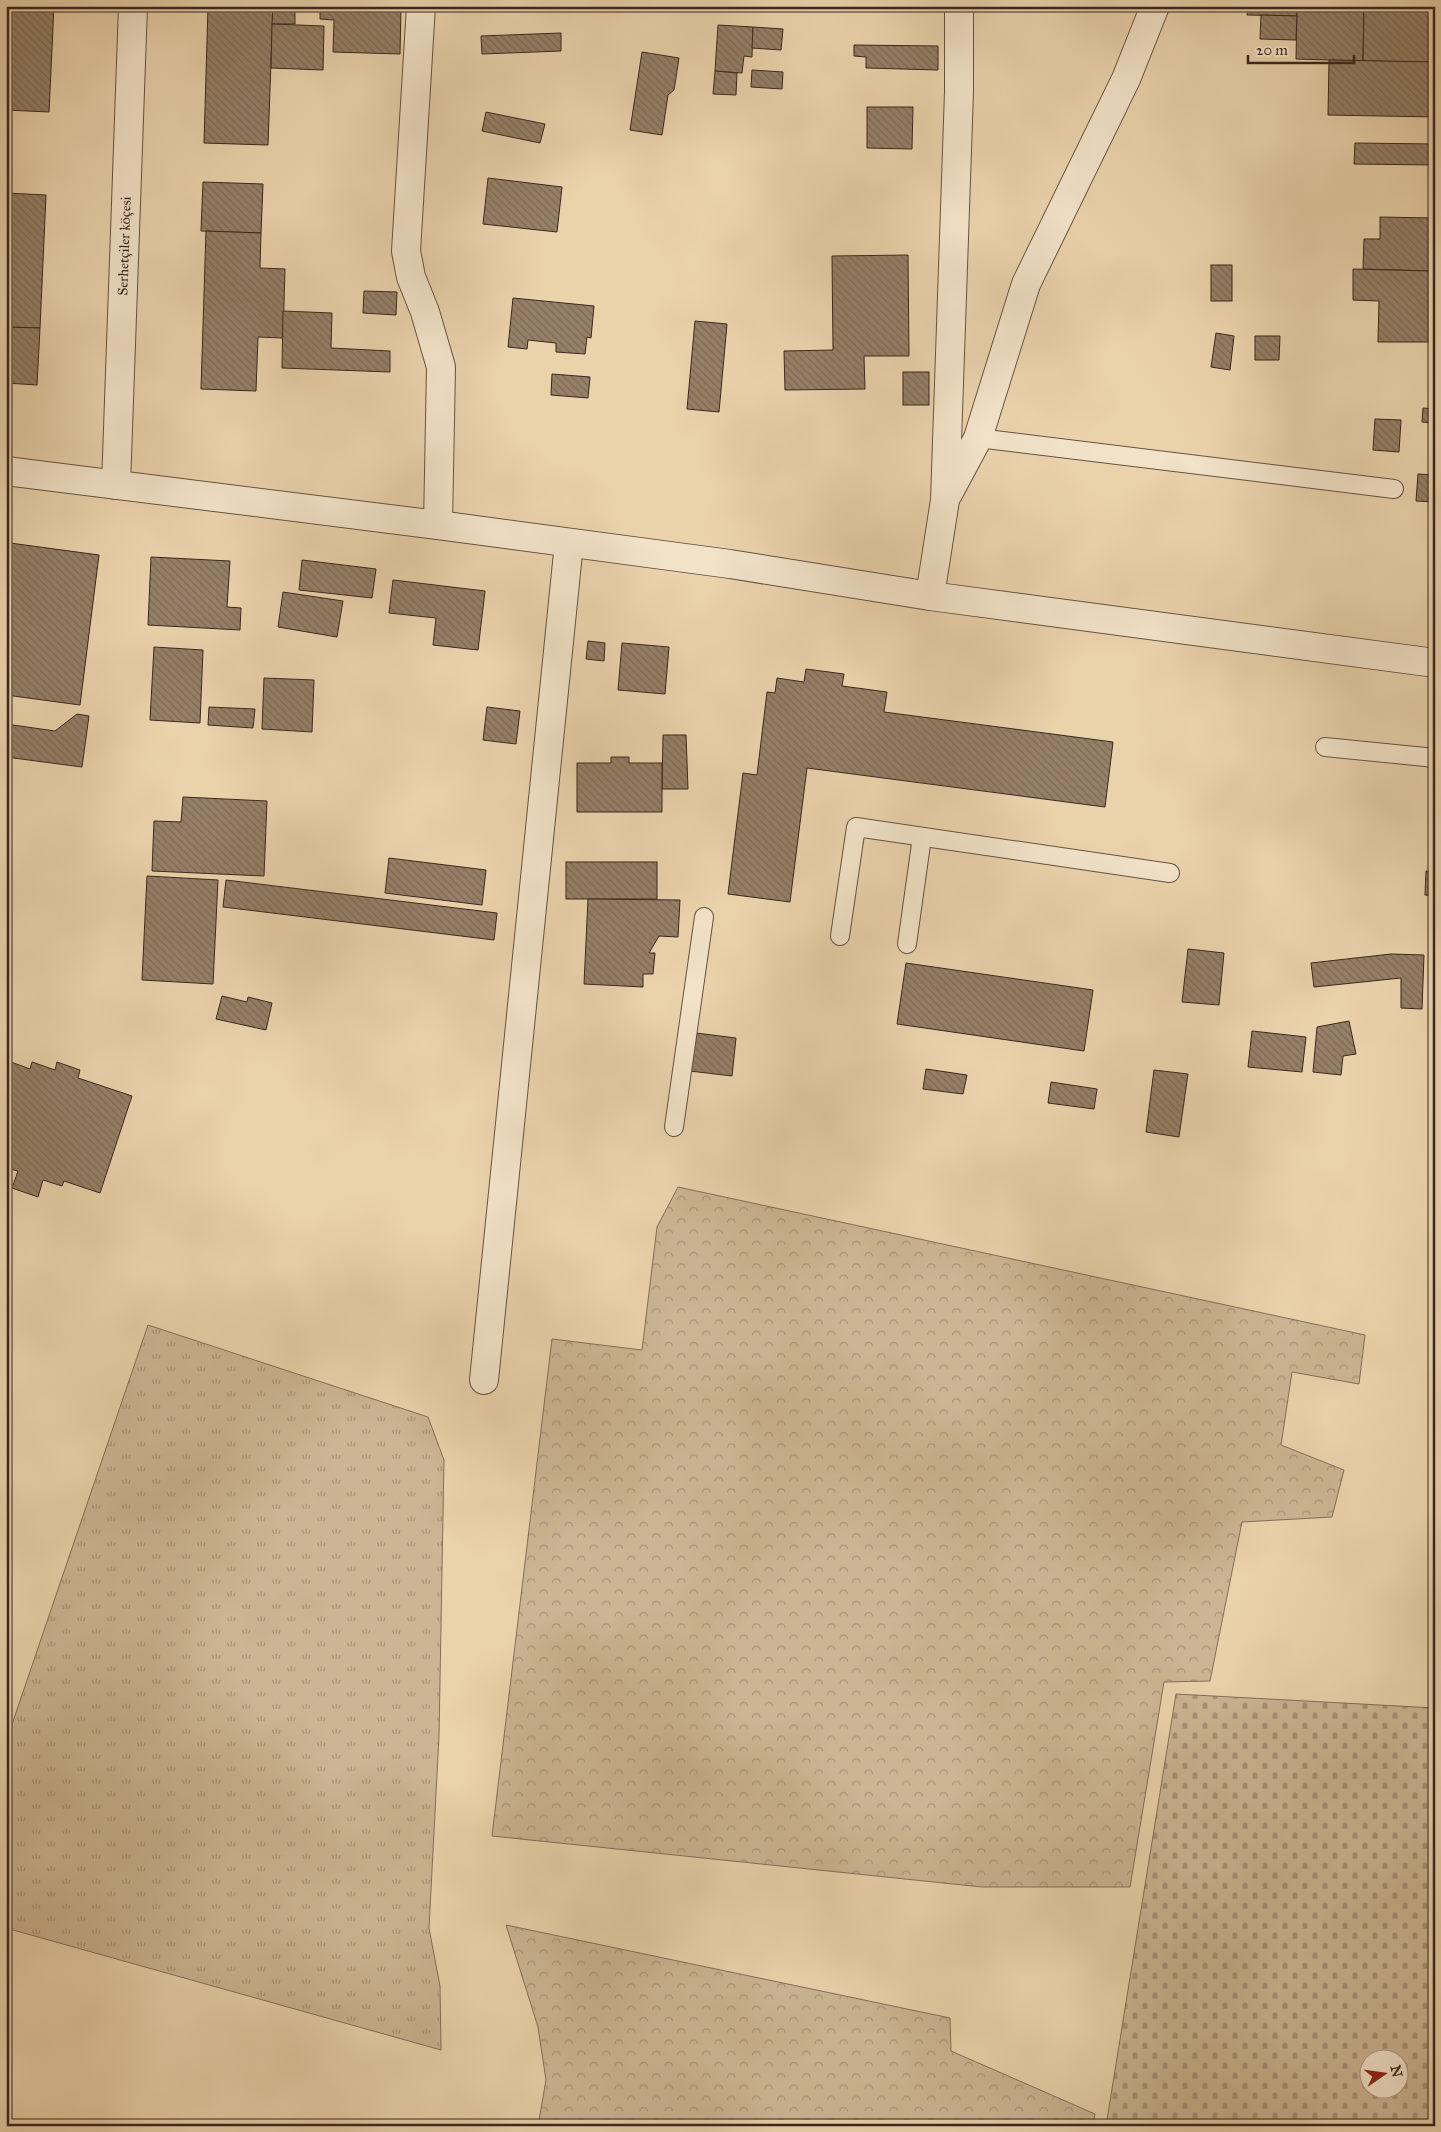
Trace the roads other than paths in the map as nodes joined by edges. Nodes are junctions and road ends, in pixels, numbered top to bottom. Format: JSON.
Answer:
{"nodes":[{"id":1,"x":133,"y":6,"type":"edge"},
{"id":2,"x":421,"y":6,"type":"edge"},
{"id":3,"x":959,"y":6,"type":"edge"},
{"id":4,"x":1155,"y":6,"type":"edge"},
{"id":5,"x":978,"y":438,"type":"junction"},
{"id":6,"x":6,"y":471,"type":"edge"},
{"id":7,"x":116,"y":485,"type":"junction"},
{"id":8,"x":1394,"y":489,"type":"dead end"},
{"id":9,"x":945,"y":500,"type":"junction"},
{"id":10,"x":438,"y":525,"type":"junction"},
{"id":11,"x":568,"y":543,"type":"junction"},
{"id":12,"x":930,"y":596,"type":"junction"},
{"id":13,"x":1435,"y":663,"type":"edge"},
{"id":14,"x":1326,"y":747,"type":"dead end"},
{"id":15,"x":1435,"y":758,"type":"edge"},
{"id":16,"x":922,"y":837,"type":"junction"},
{"id":17,"x":1170,"y":873,"type":"dead end"},
{"id":18,"x":704,"y":917,"type":"dead end"},
{"id":19,"x":840,"y":936,"type":"dead end"},
{"id":20,"x":907,"y":944,"type":"dead end"},
{"id":21,"x":674,"y":1127,"type":"dead end"},
{"id":22,"x":484,"y":1380,"type":"dead end"}],
"edges":[{"from":1,"to":7,"type":"street","name":"Serhetçiler köçesi"},
{"from":2,"to":10,"type":"street"},
{"from":3,"to":9,"type":"street"},
{"from":4,"to":5,"type":"street"},
{"from":5,"to":8,"type":"lane"},
{"from":5,"to":9,"type":"street"},
{"from":6,"to":7,"type":"street"},
{"from":7,"to":10,"type":"street"},
{"from":9,"to":12,"type":"street"},
{"from":10,"to":11,"type":"street"},
{"from":11,"to":12,"type":"street"},
{"from":11,"to":22,"type":"street"},
{"from":12,"to":13,"type":"street"},
{"from":14,"to":15,"type":"lane"},
{"from":16,"to":17,"type":"lane"},
{"from":16,"to":19,"type":"lane"},
{"from":16,"to":20,"type":"lane"},
{"from":18,"to":21,"type":"lane"}]}
